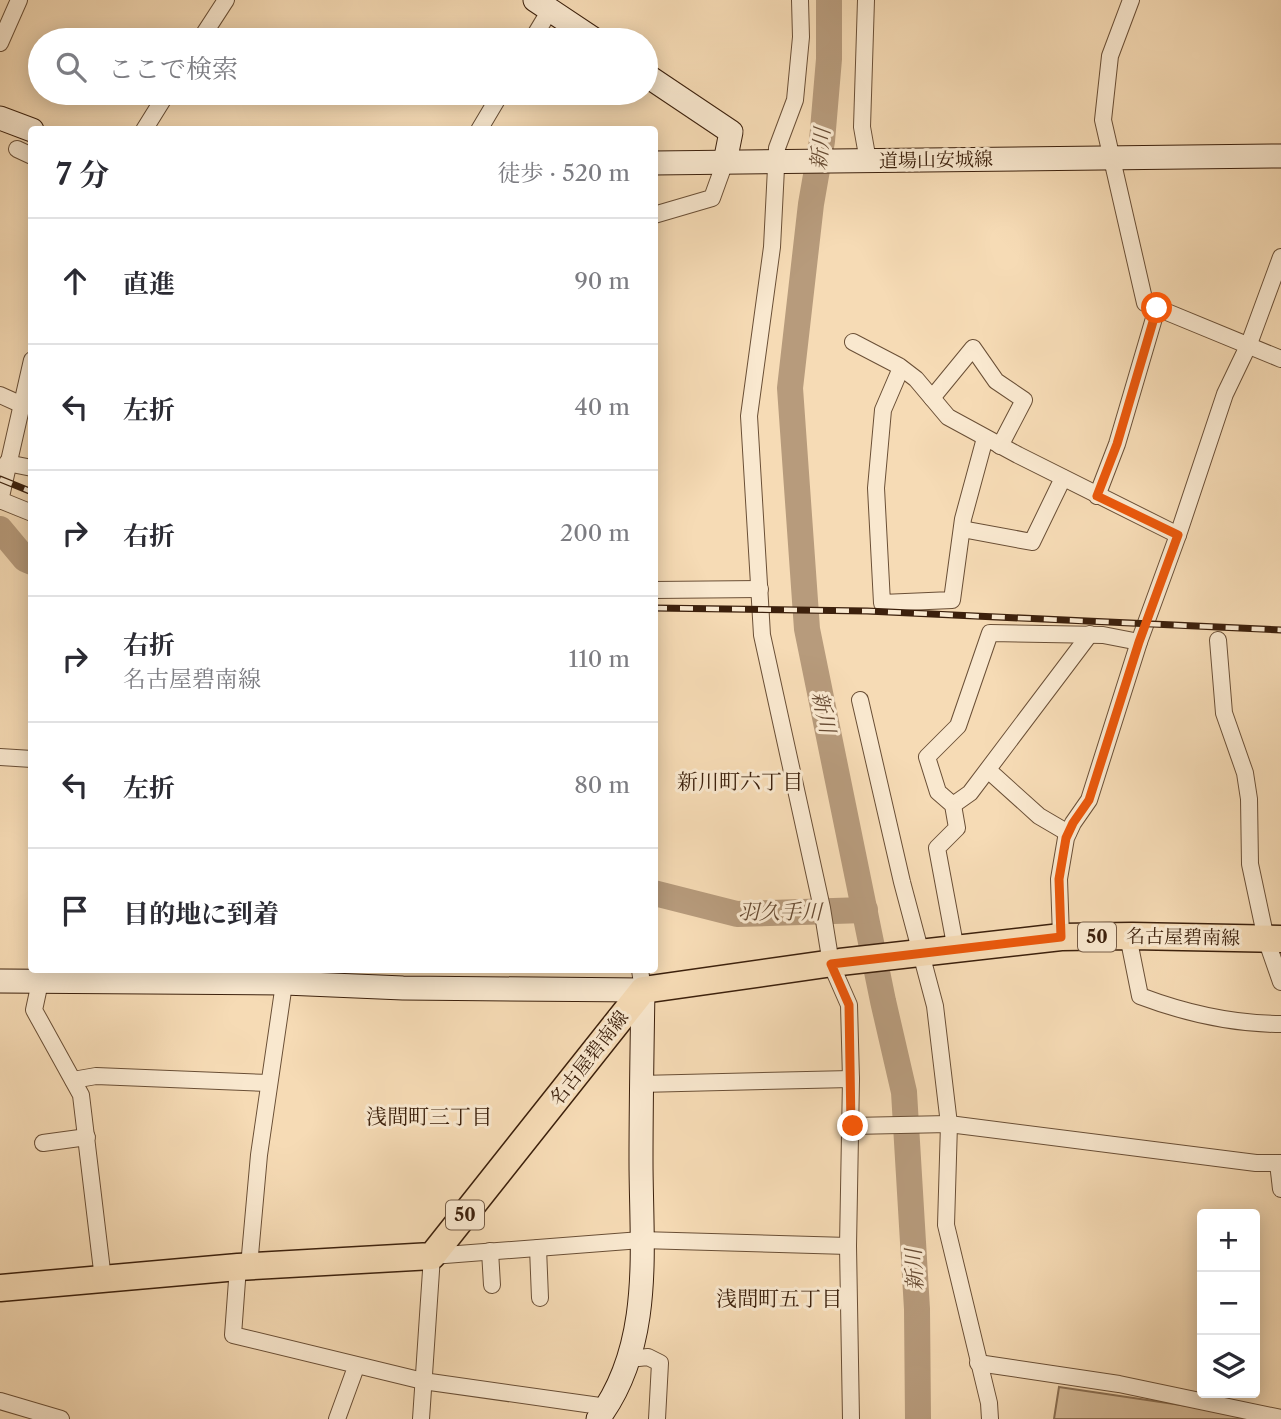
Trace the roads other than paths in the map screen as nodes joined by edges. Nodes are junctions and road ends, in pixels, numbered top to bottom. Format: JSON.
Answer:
{"nodes":[{"id":1,"x":19,"y":0,"type":"edge"},
{"id":2,"x":226,"y":0,"type":"edge"},
{"id":3,"x":800,"y":0,"type":"edge"},
{"id":4,"x":866,"y":0,"type":"edge"},
{"id":5,"x":1131,"y":0,"type":"edge"},
{"id":6,"x":542,"y":5,"type":"edge"},
{"id":7,"x":208,"y":28,"type":"edge"},
{"id":8,"x":535,"y":28,"type":"edge"},
{"id":9,"x":576,"y":28,"type":"edge"},
{"id":10,"x":0,"y":43,"type":"edge"},
{"id":11,"x":658,"y":83,"type":"edge"},
{"id":12,"x":160,"y":105,"type":"edge"},
{"id":13,"x":493,"y":105,"type":"edge"},
{"id":14,"x":0,"y":118,"type":"edge"},
{"id":15,"x":146,"y":126,"type":"edge"},
{"id":16,"x":481,"y":126,"type":"edge"},
{"id":17,"x":28,"y":128,"type":"edge"},
{"id":18,"x":1281,"y":156,"type":"edge"},
{"id":19,"x":1111,"y":159,"type":"junction"},
{"id":20,"x":725,"y":162,"type":"junction"},
{"id":21,"x":781,"y":162,"type":"junction"},
{"id":22,"x":863,"y":162,"type":"junction"},
{"id":23,"x":658,"y":163,"type":"edge"},
{"id":24,"x":658,"y":214,"type":"edge"},
{"id":25,"x":1281,"y":257,"type":"edge"},
{"id":26,"x":1157,"y":308,"type":"junction"},
{"id":27,"x":853,"y":342,"type":"dead end"},
{"id":28,"x":1249,"y":344,"type":"junction"},
{"id":29,"x":1281,"y":359,"type":"edge"},
{"id":30,"x":901,"y":368,"type":"junction"},
{"id":31,"x":28,"y":375,"type":"edge"},
{"id":32,"x":0,"y":395,"type":"edge"},
{"id":33,"x":932,"y":398,"type":"junction"},
{"id":34,"x":20,"y":404,"type":"junction"},
{"id":35,"x":985,"y":438,"type":"junction"},
{"id":36,"x":1000,"y":446,"type":"junction"},
{"id":37,"x":7,"y":463,"type":"junction"},
{"id":38,"x":28,"y":467,"type":"edge"},
{"id":39,"x":1063,"y":478,"type":"junction"},
{"id":40,"x":1097,"y":496,"type":"junction"},
{"id":41,"x":0,"y":501,"type":"edge"},
{"id":42,"x":28,"y":512,"type":"edge"},
{"id":43,"x":962,"y":529,"type":"junction"},
{"id":44,"x":1178,"y":535,"type":"junction"},
{"id":45,"x":760,"y":589,"type":"junction"},
{"id":46,"x":658,"y":590,"type":"edge"},
{"id":47,"x":1090,"y":634,"type":"junction"},
{"id":48,"x":1218,"y":639,"type":"dead end"},
{"id":49,"x":1139,"y":642,"type":"junction"},
{"id":50,"x":860,"y":700,"type":"dead end"},
{"id":51,"x":0,"y":757,"type":"edge"},
{"id":52,"x":28,"y":760,"type":"edge"},
{"id":53,"x":988,"y":770,"type":"junction"},
{"id":54,"x":953,"y":805,"type":"junction"},
{"id":55,"x":1068,"y":833,"type":"junction"},
{"id":56,"x":1128,"y":936,"type":"junction"},
{"id":57,"x":1061,"y":937,"type":"junction"},
{"id":58,"x":1273,"y":939,"type":"edge"},
{"id":59,"x":956,"y":950,"type":"junction"},
{"id":60,"x":919,"y":954,"type":"junction"},
{"id":61,"x":835,"y":963,"type":"junction"},
{"id":62,"x":117,"y":976,"type":"edge"},
{"id":63,"x":286,"y":976,"type":"edge"},
{"id":64,"x":641,"y":980,"type":"edge"},
{"id":65,"x":0,"y":981,"type":"edge"},
{"id":66,"x":40,"y":982,"type":"junction"},
{"id":67,"x":1281,"y":982,"type":"edge"},
{"id":68,"x":1281,"y":1024,"type":"edge"},
{"id":69,"x":851,"y":1079,"type":"junction"},
{"id":70,"x":73,"y":1080,"type":"junction"},
{"id":71,"x":269,"y":1083,"type":"junction"},
{"id":72,"x":640,"y":1084,"type":"junction"},
{"id":73,"x":948,"y":1124,"type":"junction"},
{"id":74,"x":852,"y":1126,"type":"junction"},
{"id":75,"x":87,"y":1136,"type":"junction"},
{"id":76,"x":43,"y":1143,"type":"dead end"},
{"id":77,"x":1280,"y":1163,"type":"edge"},
{"id":78,"x":1281,"y":1189,"type":"edge"},
{"id":79,"x":641,"y":1240,"type":"junction"},
{"id":80,"x":848,"y":1246,"type":"junction"},
{"id":81,"x":538,"y":1248,"type":"junction"},
{"id":82,"x":490,"y":1251,"type":"junction"},
{"id":83,"x":432,"y":1256,"type":"junction"},
{"id":84,"x":243,"y":1267,"type":"junction"},
{"id":85,"x":103,"y":1279,"type":"junction"},
{"id":86,"x":492,"y":1285,"type":"dead end"},
{"id":87,"x":0,"y":1288,"type":"edge"},
{"id":88,"x":540,"y":1298,"type":"dead end"},
{"id":89,"x":629,"y":1359,"type":"junction"},
{"id":90,"x":978,"y":1363,"type":"junction"},
{"id":91,"x":356,"y":1367,"type":"junction"},
{"id":92,"x":423,"y":1381,"type":"junction"},
{"id":93,"x":0,"y":1401,"type":"edge"},
{"id":94,"x":603,"y":1413,"type":"edge"},
{"id":95,"x":61,"y":1419,"type":"edge"},
{"id":96,"x":337,"y":1419,"type":"edge"},
{"id":97,"x":421,"y":1419,"type":"edge"},
{"id":98,"x":657,"y":1419,"type":"edge"},
{"id":99,"x":851,"y":1419,"type":"edge"},
{"id":100,"x":990,"y":1419,"type":"edge"},
{"id":101,"x":1281,"y":1419,"type":"edge"}],
"edges":[{"from":1,"to":10,"type":"street"},
{"from":2,"to":7,"type":"street"},
{"from":3,"to":21,"type":"street"},
{"from":4,"to":22,"type":"street"},
{"from":5,"to":19,"type":"street"},
{"from":6,"to":8,"type":"street"},
{"from":6,"to":9,"type":"main road"},
{"from":11,"to":20,"type":"main road"},
{"from":12,"to":15,"type":"street"},
{"from":13,"to":16,"type":"street"},
{"from":14,"to":17,"type":"main road"},
{"from":18,"to":19,"type":"main road","name":"道場山安城線"},
{"from":19,"to":22,"type":"main road","name":"道場山安城線"},
{"from":19,"to":26,"type":"street"},
{"from":20,"to":21,"type":"main road","name":"道場山安城線"},
{"from":20,"to":23,"type":"main road","name":"道場山安城線"},
{"from":20,"to":24,"type":"street"},
{"from":21,"to":22,"type":"main road","name":"道場山安城線"},
{"from":21,"to":45,"type":"street"},
{"from":25,"to":28,"type":"street"},
{"from":26,"to":28,"type":"street"},
{"from":26,"to":40,"type":"street"},
{"from":27,"to":30,"type":"street"},
{"from":28,"to":29,"type":"street"},
{"from":28,"to":44,"type":"street"},
{"from":30,"to":33,"type":"street"},
{"from":30,"to":43,"type":"street"},
{"from":31,"to":34,"type":"street"},
{"from":32,"to":34,"type":"street"},
{"from":33,"to":35,"type":"street"},
{"from":33,"to":36,"type":"street"},
{"from":34,"to":37,"type":"street"},
{"from":35,"to":36,"type":"street"},
{"from":35,"to":43,"type":"street"},
{"from":36,"to":39,"type":"street"},
{"from":37,"to":38,"type":"street"},
{"from":37,"to":41,"type":"street"},
{"from":39,"to":40,"type":"street"},
{"from":39,"to":43,"type":"street"},
{"from":40,"to":44,"type":"street"},
{"from":41,"to":42,"type":"street"},
{"from":44,"to":49,"type":"street"},
{"from":45,"to":46,"type":"street"},
{"from":45,"to":61,"type":"street"},
{"from":47,"to":49,"type":"street"},
{"from":47,"to":53,"type":"street"},
{"from":47,"to":54,"type":"street"},
{"from":48,"to":58,"type":"street"},
{"from":49,"to":55,"type":"street"},
{"from":50,"to":60,"type":"street"},
{"from":51,"to":52,"type":"street"},
{"from":53,"to":54,"type":"street"},
{"from":53,"to":55,"type":"street"},
{"from":54,"to":59,"type":"street"},
{"from":55,"to":57,"type":"street"},
{"from":56,"to":57,"type":"main road","name":"名古屋碧南線","number":"50"},
{"from":56,"to":58,"type":"main road","name":"名古屋碧南線","number":"50"},
{"from":56,"to":68,"type":"street"},
{"from":57,"to":59,"type":"main road","name":"名古屋碧南線","number":"50"},
{"from":58,"to":67,"type":"street"},
{"from":59,"to":60,"type":"main road","name":"名古屋碧南線","number":"50"},
{"from":60,"to":61,"type":"main road","name":"名古屋碧南線","number":"50"},
{"from":60,"to":73,"type":"street"},
{"from":61,"to":64,"type":"main road","name":"名古屋碧南線","number":"50"},
{"from":61,"to":69,"type":"street"},
{"from":62,"to":63,"type":"main road"},
{"from":62,"to":66,"type":"main road"},
{"from":63,"to":64,"type":"main road"},
{"from":63,"to":71,"type":"street"},
{"from":64,"to":72,"type":"main road"},
{"from":64,"to":83,"type":"main road","name":"名古屋碧南線","number":"50"},
{"from":65,"to":66,"type":"main road"},
{"from":66,"to":70,"type":"street"},
{"from":69,"to":72,"type":"street"},
{"from":69,"to":74,"type":"street"},
{"from":70,"to":71,"type":"street"},
{"from":70,"to":75,"type":"street"},
{"from":71,"to":84,"type":"street"},
{"from":72,"to":79,"type":"main road"},
{"from":73,"to":74,"type":"street"},
{"from":73,"to":77,"type":"street"},
{"from":73,"to":90,"type":"street"},
{"from":74,"to":80,"type":"street"},
{"from":75,"to":76,"type":"street"},
{"from":75,"to":85,"type":"street"},
{"from":77,"to":78,"type":"street"},
{"from":79,"to":80,"type":"street"},
{"from":79,"to":81,"type":"street"},
{"from":79,"to":89,"type":"main road"},
{"from":80,"to":99,"type":"street"},
{"from":81,"to":82,"type":"street"},
{"from":81,"to":88,"type":"street"},
{"from":82,"to":83,"type":"street"},
{"from":82,"to":86,"type":"street"},
{"from":83,"to":84,"type":"main road"},
{"from":83,"to":92,"type":"street"},
{"from":84,"to":85,"type":"main road"},
{"from":84,"to":91,"type":"street"},
{"from":85,"to":87,"type":"main road"},
{"from":89,"to":94,"type":"main road"},
{"from":89,"to":98,"type":"street"},
{"from":90,"to":100,"type":"street"},
{"from":90,"to":101,"type":"street"},
{"from":91,"to":92,"type":"street"},
{"from":91,"to":96,"type":"street"},
{"from":92,"to":94,"type":"street"},
{"from":92,"to":97,"type":"street"},
{"from":93,"to":95,"type":"street"}]}
